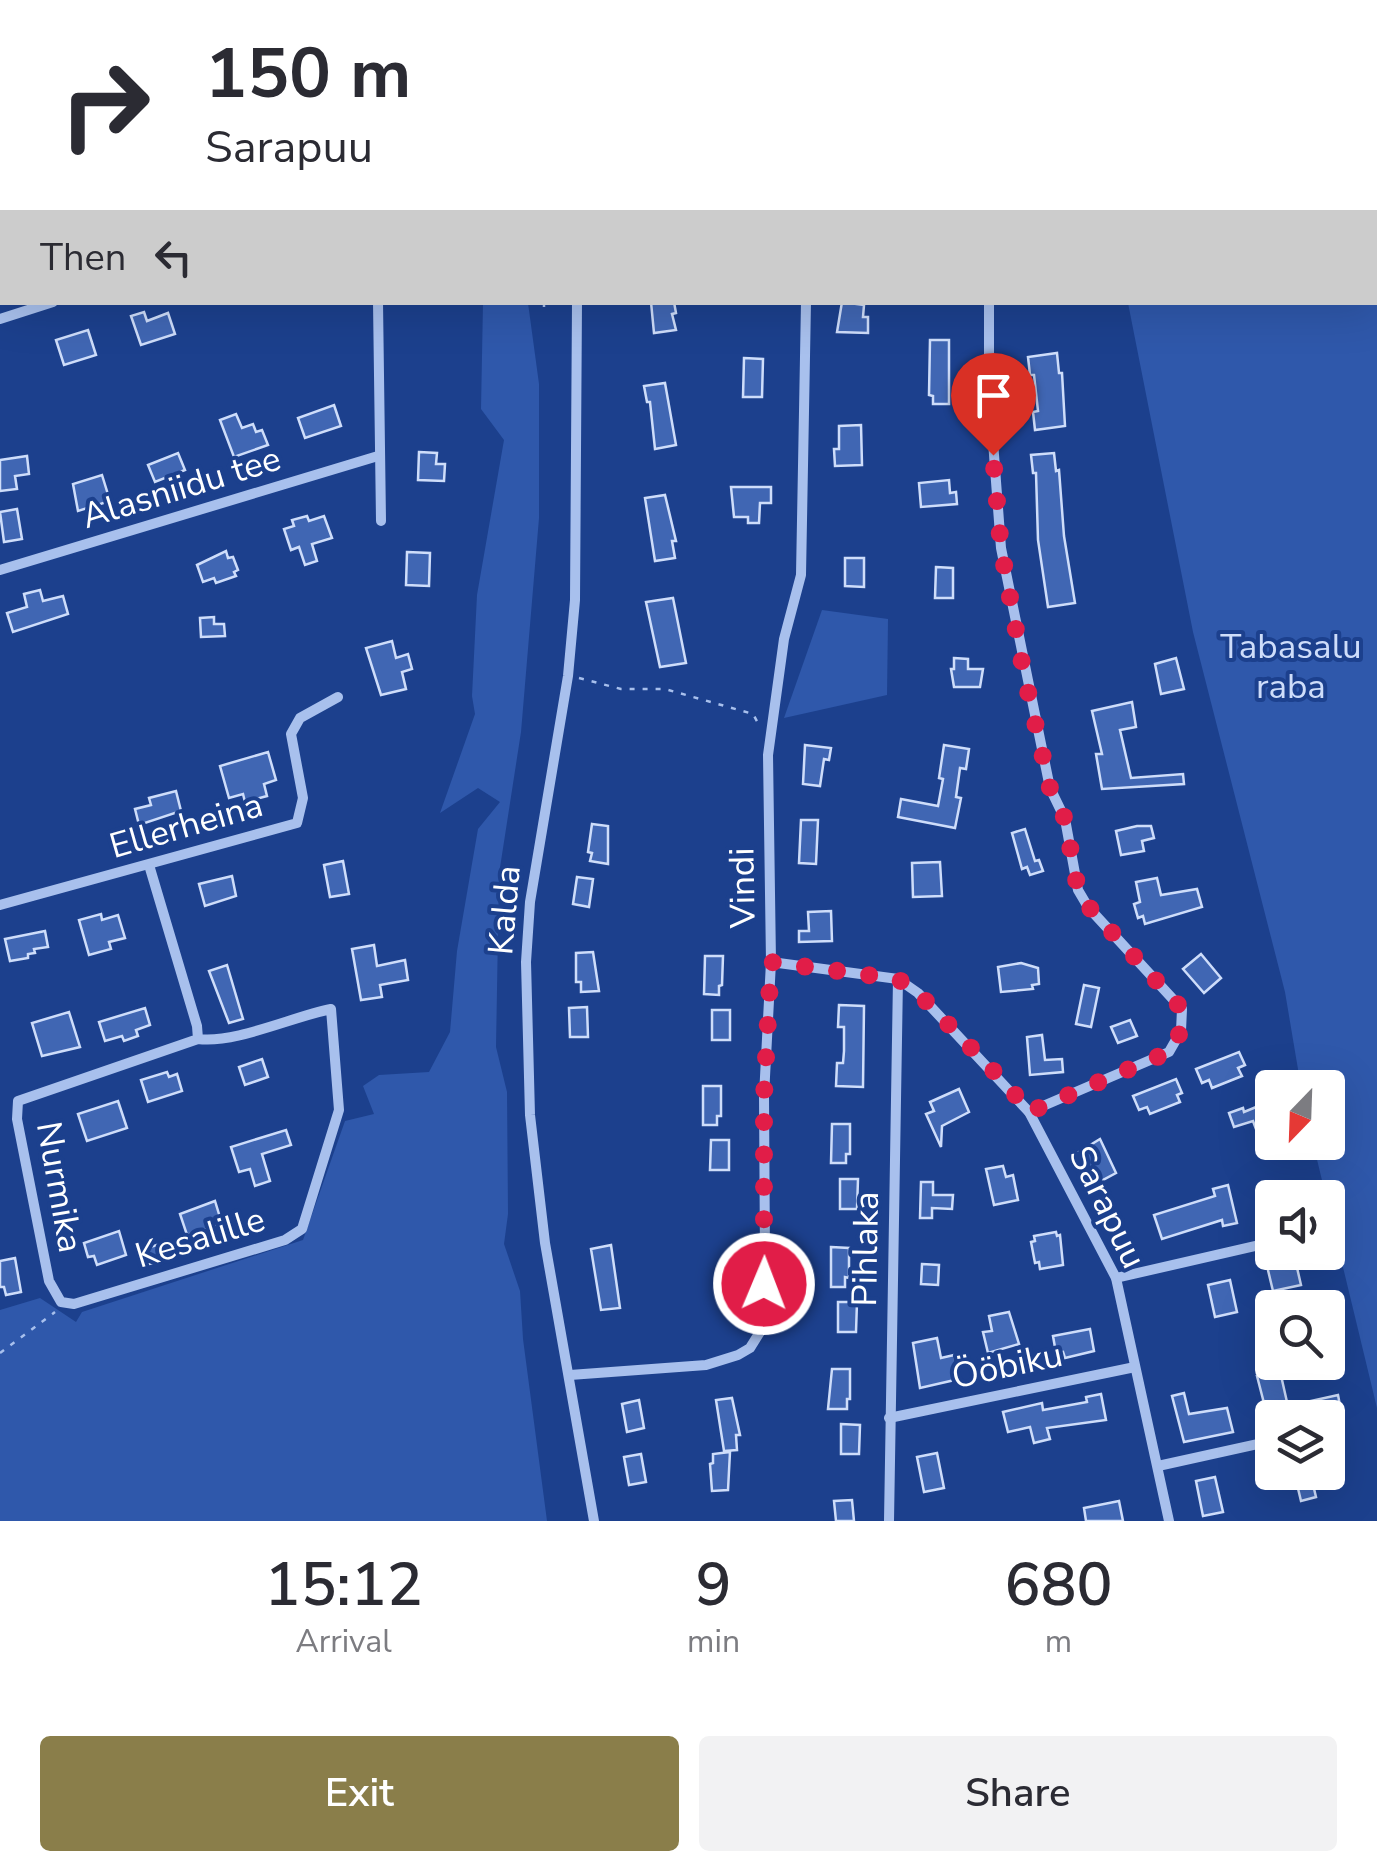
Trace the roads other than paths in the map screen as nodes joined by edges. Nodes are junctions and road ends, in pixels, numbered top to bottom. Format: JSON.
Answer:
{"nodes":[{"id":1,"x":44,"y":305,"type":"edge"},
{"id":2,"x":378,"y":305,"type":"edge"},
{"id":3,"x":577,"y":305,"type":"edge"},
{"id":4,"x":806,"y":305,"type":"edge"},
{"id":5,"x":989,"y":305,"type":"edge"},
{"id":6,"x":0,"y":319,"type":"edge"},
{"id":7,"x":378,"y":456,"type":"junction"},
{"id":8,"x":381,"y":521,"type":"dead end"},
{"id":9,"x":0,"y":570,"type":"edge"},
{"id":10,"x":338,"y":697,"type":"dead end"},
{"id":11,"x":149,"y":865,"type":"junction"},
{"id":12,"x":0,"y":905,"type":"edge"},
{"id":13,"x":771,"y":962,"type":"junction"},
{"id":14,"x":898,"y":979,"type":"junction"},
{"id":15,"x":198,"y":1039,"type":"junction"},
{"id":16,"x":1029,"y":1112,"type":"junction"},
{"id":17,"x":1255,"y":1246,"type":"edge"},
{"id":18,"x":1116,"y":1278,"type":"junction"},
{"id":19,"x":74,"y":1304,"type":"joint"},
{"id":20,"x":1135,"y":1367,"type":"junction"},
{"id":21,"x":570,"y":1374,"type":"junction"},
{"id":22,"x":889,"y":1418,"type":"junction"},
{"id":23,"x":1255,"y":1445,"type":"edge"},
{"id":24,"x":1158,"y":1466,"type":"junction"},
{"id":25,"x":594,"y":1521,"type":"edge"},
{"id":26,"x":889,"y":1521,"type":"edge"},
{"id":27,"x":1169,"y":1521,"type":"edge"}],
"edges":[{"from":1,"to":6,"type":"street"},
{"from":2,"to":7,"type":"street"},
{"from":3,"to":21,"type":"street","name":"Kalda"},
{"from":4,"to":13,"type":"street","name":"Vindi"},
{"from":5,"to":16,"type":"street"},
{"from":7,"to":8,"type":"street"},
{"from":7,"to":9,"type":"street","name":"Alasniidu tee"},
{"from":10,"to":11,"type":"street","name":"Ellerheina"},
{"from":11,"to":12,"type":"street","name":"Ellerheina"},
{"from":11,"to":15,"type":"street"},
{"from":13,"to":14,"type":"street"},
{"from":13,"to":21,"type":"street","name":"Vindi"},
{"from":14,"to":16,"type":"street","name":"Sarapuu"},
{"from":14,"to":22,"type":"street","name":"Pihlaka"},
{"from":15,"to":19,"type":"street","name":"Nurmika"},
{"from":15,"to":19,"type":"street","name":"Kesalille"},
{"from":16,"to":18,"type":"street","name":"Sarapuu"},
{"from":17,"to":18,"type":"street"},
{"from":18,"to":20,"type":"street","name":"Sarapuu"},
{"from":20,"to":22,"type":"street","name":"Ööbiku"},
{"from":20,"to":24,"type":"street","name":"Sarapuu"},
{"from":21,"to":25,"type":"street","name":"Kalda"},
{"from":22,"to":26,"type":"street","name":"Pihlaka"},
{"from":23,"to":24,"type":"street"},
{"from":24,"to":27,"type":"street","name":"Sarapuu"}]}
